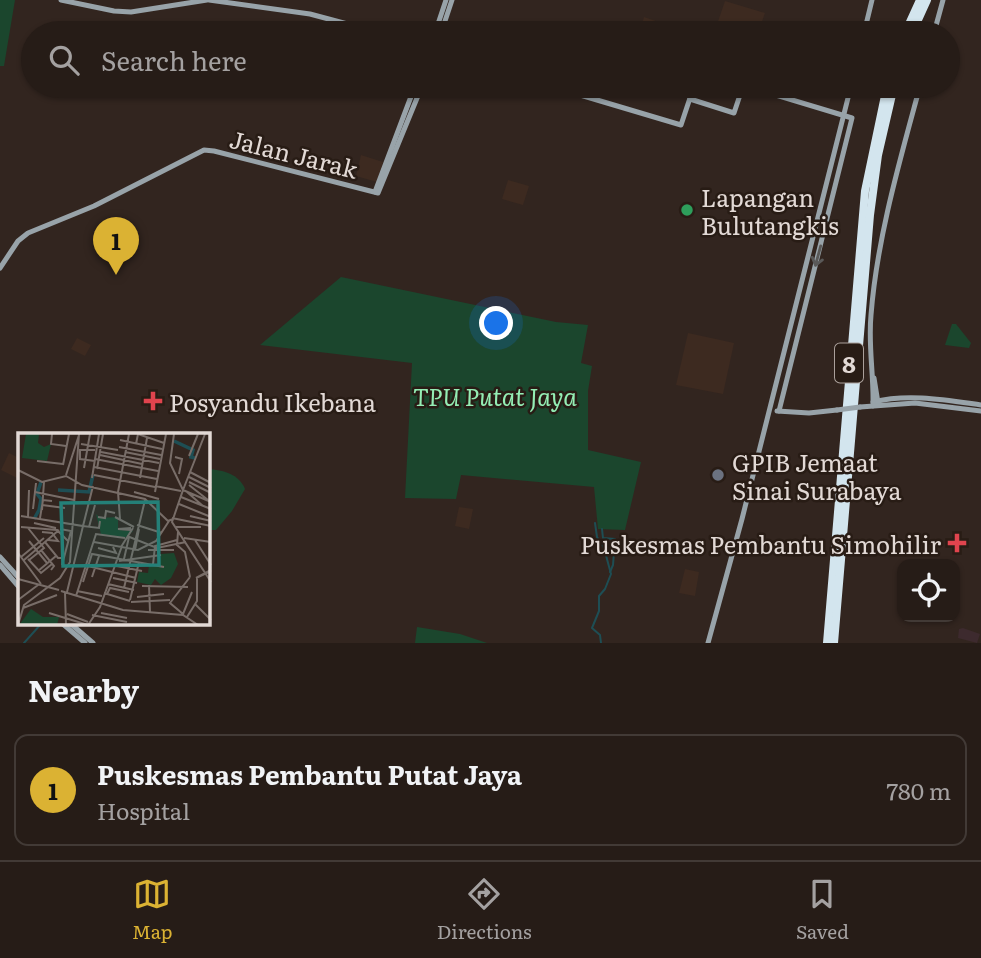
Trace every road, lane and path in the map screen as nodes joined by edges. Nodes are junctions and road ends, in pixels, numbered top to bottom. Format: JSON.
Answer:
{"nodes":[{"id":1,"x":61,"y":0,"type":"edge"},
{"id":2,"x":208,"y":0,"type":"edge"},
{"id":3,"x":449,"y":0,"type":"edge"},
{"id":4,"x":872,"y":0,"type":"edge"},
{"id":5,"x":920,"y":0,"type":"edge"},
{"id":6,"x":927,"y":0,"type":"edge"},
{"id":7,"x":943,"y":0,"type":"edge"},
{"id":8,"x":334,"y":21,"type":"edge"},
{"id":9,"x":440,"y":21,"type":"edge"},
{"id":10,"x":444,"y":21,"type":"edge"},
{"id":11,"x":867,"y":21,"type":"edge"},
{"id":12,"x":910,"y":21,"type":"edge"},
{"id":13,"x":917,"y":21,"type":"edge"},
{"id":14,"x":937,"y":21,"type":"edge"},
{"id":15,"x":411,"y":98,"type":"edge"},
{"id":16,"x":417,"y":98,"type":"edge"},
{"id":17,"x":590,"y":98,"type":"edge"},
{"id":18,"x":740,"y":98,"type":"edge"},
{"id":19,"x":784,"y":98,"type":"edge"},
{"id":20,"x":848,"y":98,"type":"edge"},
{"id":21,"x":884,"y":98,"type":"edge"},
{"id":22,"x":891,"y":98,"type":"edge"},
{"id":23,"x":917,"y":98,"type":"edge"},
{"id":24,"x":690,"y":99,"type":"joint"},
{"id":25,"x":843,"y":116,"type":"junction"},
{"id":26,"x":389,"y":164,"type":"junction"},
{"id":27,"x":831,"y":168,"type":"junction"},
{"id":28,"x":840,"y":171,"type":"junction"},
{"id":29,"x":0,"y":268,"type":"edge"},
{"id":30,"x":802,"y":278,"type":"junction"},
{"id":31,"x":811,"y":281,"type":"junction"},
{"id":32,"x":796,"y":303,"type":"junction"},
{"id":33,"x":805,"y":305,"type":"junction"},
{"id":34,"x":785,"y":349,"type":"junction"},
{"id":35,"x":794,"y":351,"type":"junction"},
{"id":36,"x":871,"y":365,"type":"junction"},
{"id":37,"x":875,"y":383,"type":"junction"},
{"id":38,"x":887,"y":399,"type":"junction"},
{"id":39,"x":874,"y":404,"type":"junction"},
{"id":40,"x":950,"y":404,"type":"junction"},
{"id":41,"x":981,"y":405,"type":"edge"},
{"id":42,"x":770,"y":410,"type":"junction"},
{"id":43,"x":779,"y":411,"type":"junction"},
{"id":44,"x":981,"y":411,"type":"edge"},
{"id":45,"x":0,"y":557,"type":"edge"},
{"id":46,"x":0,"y":565,"type":"edge"},
{"id":47,"x":18,"y":577,"type":"edge"},
{"id":48,"x":18,"y":586,"type":"edge"},
{"id":49,"x":65,"y":626,"type":"edge"},
{"id":50,"x":73,"y":626,"type":"edge"},
{"id":51,"x":85,"y":643,"type":"edge"},
{"id":52,"x":93,"y":643,"type":"edge"},
{"id":53,"x":708,"y":643,"type":"edge"},
{"id":54,"x":827,"y":643,"type":"edge"},
{"id":55,"x":834,"y":643,"type":"edge"}],
"edges":[{"from":1,"to":2,"type":"street"},
{"from":2,"to":8,"type":"street"},
{"from":3,"to":9,"type":"street"},
{"from":3,"to":10,"type":"street"},
{"from":4,"to":11,"type":"street"},
{"from":5,"to":12,"type":"highway"},
{"from":6,"to":13,"type":"highway"},
{"from":7,"to":14,"type":"street"},
{"from":15,"to":26,"type":"street"},
{"from":16,"to":26,"type":"street"},
{"from":17,"to":24,"type":"street"},
{"from":18,"to":24,"type":"street"},
{"from":19,"to":25,"type":"street"},
{"from":20,"to":25,"type":"street"},
{"from":21,"to":54,"type":"highway","number":"8"},
{"from":22,"to":55,"type":"highway","number":"8"},
{"from":23,"to":36,"type":"street"},
{"from":25,"to":27,"type":"street"},
{"from":25,"to":28,"type":"street"},
{"from":26,"to":29,"type":"street","name":"Jalan Jarak"},
{"from":27,"to":28,"type":"street"},
{"from":27,"to":30,"type":"street"},
{"from":28,"to":31,"type":"street","one_way":true},
{"from":30,"to":31,"type":"street"},
{"from":30,"to":32,"type":"street"},
{"from":31,"to":33,"type":"street"},
{"from":32,"to":33,"type":"street"},
{"from":32,"to":34,"type":"street"},
{"from":33,"to":35,"type":"street"},
{"from":34,"to":35,"type":"street"},
{"from":34,"to":42,"type":"street"},
{"from":35,"to":43,"type":"street"},
{"from":36,"to":37,"type":"street"},
{"from":36,"to":39,"type":"street"},
{"from":37,"to":38,"type":"street"},
{"from":37,"to":39,"type":"street"},
{"from":38,"to":39,"type":"street"},
{"from":38,"to":40,"type":"street"},
{"from":39,"to":40,"type":"street"},
{"from":39,"to":43,"type":"street","bridge":true},
{"from":40,"to":41,"type":"street"},
{"from":40,"to":44,"type":"street"},
{"from":42,"to":43,"type":"street"},
{"from":42,"to":53,"type":"street"},
{"from":45,"to":47,"type":"street"},
{"from":46,"to":48,"type":"street"},
{"from":49,"to":51,"type":"street"},
{"from":50,"to":52,"type":"street"}]}
